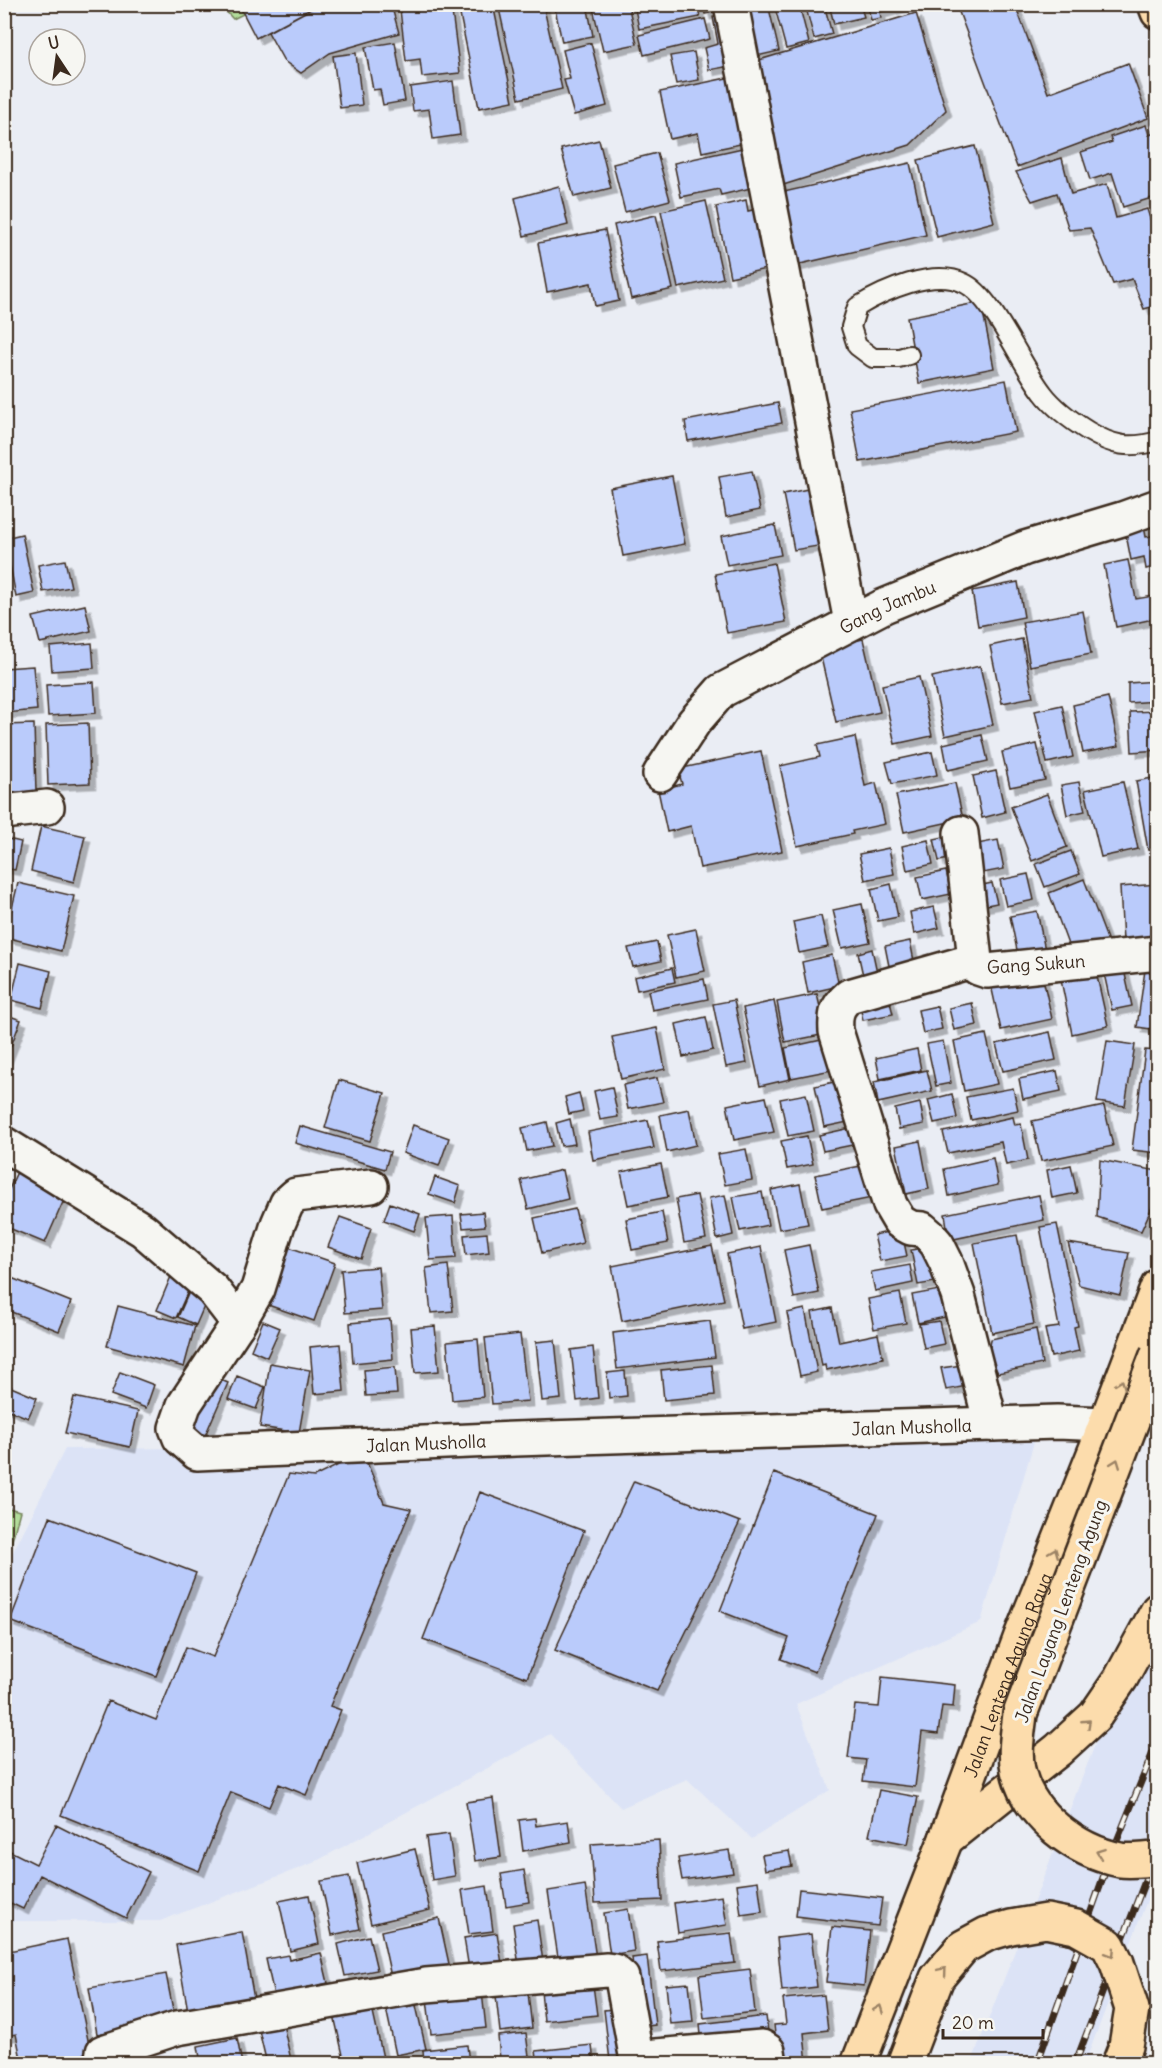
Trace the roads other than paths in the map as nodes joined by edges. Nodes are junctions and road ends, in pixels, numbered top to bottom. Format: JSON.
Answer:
{"nodes":[{"id":1,"x":731,"y":4,"type":"edge"},
{"id":2,"x":1155,"y":4,"type":"edge"},
{"id":3,"x":1158,"y":12,"type":"edge"},
{"id":4,"x":909,"y":355,"type":"dead end"},
{"id":5,"x":1158,"y":441,"type":"edge"},
{"id":6,"x":1158,"y":506,"type":"edge"},
{"id":7,"x":851,"y":622,"type":"junction"},
{"id":8,"x":660,"y":774,"type":"dead end"},
{"id":9,"x":47,"y":807,"type":"dead end"},
{"id":10,"x":4,"y":812,"type":"edge"},
{"id":11,"x":961,"y":833,"type":"dead end"},
{"id":12,"x":1158,"y":953,"type":"edge"},
{"id":13,"x":975,"y":960,"type":"junction"},
{"id":14,"x":6,"y":1150,"type":"edge"},
{"id":15,"x":371,"y":1186,"type":"dead end"},
{"id":16,"x":1158,"y":1286,"type":"edge"},
{"id":17,"x":237,"y":1325,"type":"junction"},
{"id":18,"x":1158,"y":1353,"type":"edge"},
{"id":19,"x":1106,"y":1424,"type":"junction"},
{"id":20,"x":991,"y":1425,"type":"junction"},
{"id":21,"x":1158,"y":1610,"type":"edge"},
{"id":22,"x":946,"y":1839,"type":"junction"},
{"id":23,"x":1158,"y":1859,"type":"edge"},
{"id":24,"x":101,"y":2064,"type":"edge"},
{"id":25,"x":770,"y":2064,"type":"edge"},
{"id":26,"x":858,"y":2064,"type":"edge"},
{"id":27,"x":904,"y":2064,"type":"edge"},
{"id":28,"x":1119,"y":2064,"type":"edge"}],
"edges":[{"from":1,"to":7,"type":"street"},
{"from":2,"to":3,"type":"main road"},
{"from":4,"to":5,"type":"lane"},
{"from":6,"to":7,"type":"street","name":"Gang Jambu"},
{"from":7,"to":8,"type":"street","name":"Gang Jambu"},
{"from":9,"to":10,"type":"street"},
{"from":11,"to":13,"type":"street","name":"Gang Sukun"},
{"from":12,"to":13,"type":"street","name":"Gang Sukun"},
{"from":13,"to":20,"type":"street"},
{"from":14,"to":17,"type":"street"},
{"from":15,"to":17,"type":"street"},
{"from":19,"to":16,"type":"main road","name":"Jalan Lenteng Agung Raya","one_way":true},
{"from":17,"to":20,"type":"street","name":"Jalan Musholla"},
{"from":23,"to":18,"type":"main road","name":"Jalan Layang Lenteng Agung","one_way":true,"bridge":true},
{"from":19,"to":20,"type":"street","name":"Jalan Musholla"},
{"from":22,"to":19,"type":"main road","name":"Jalan Lenteng Agung Raya","one_way":true},
{"from":22,"to":21,"type":"main road","one_way":true},
{"from":26,"to":22,"type":"main road","name":"Jalan Lenteng Agung Raya","one_way":true},
{"from":24,"to":25,"type":"street"},
{"from":27,"to":28,"type":"main road","one_way":true,"bridge":true}]}
